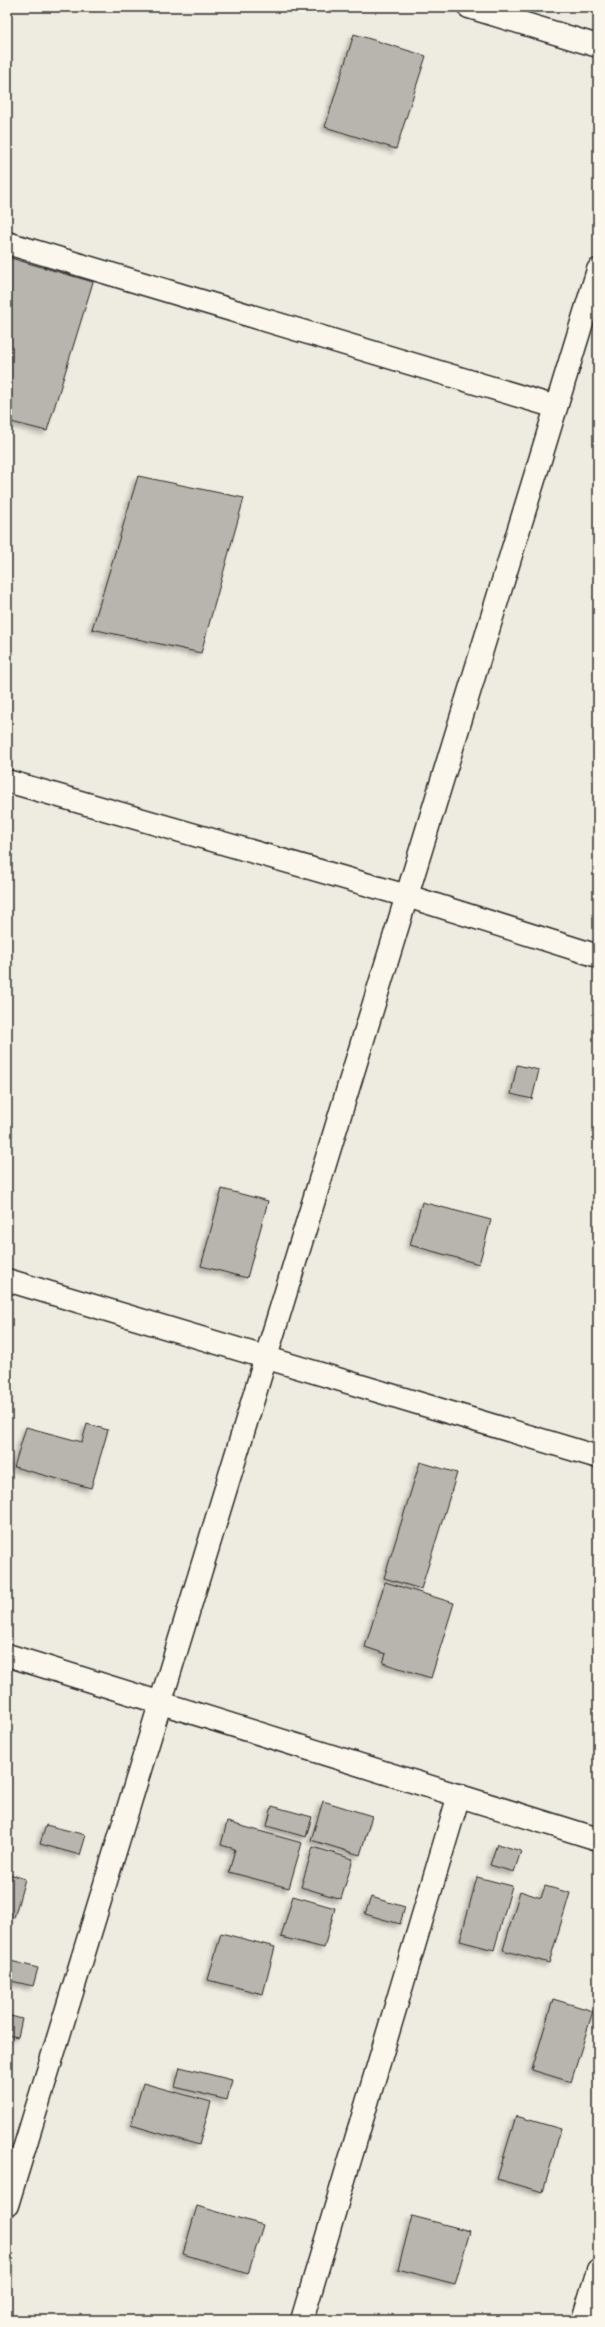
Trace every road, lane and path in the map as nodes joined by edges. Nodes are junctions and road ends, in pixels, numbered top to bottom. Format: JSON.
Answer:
{"nodes":[{"id":1,"x":469,"y":7,"type":"edge"},
{"id":2,"x":598,"y":46,"type":"edge"},
{"id":3,"x":7,"y":243,"type":"edge"},
{"id":4,"x":598,"y":270,"type":"edge"},
{"id":5,"x":556,"y":407,"type":"junction"},
{"id":6,"x":7,"y":781,"type":"edge"},
{"id":7,"x":407,"y":896,"type":"junction"},
{"id":8,"x":598,"y":956,"type":"edge"},
{"id":9,"x":7,"y":1280,"type":"edge"},
{"id":10,"x":266,"y":1358,"type":"junction"},
{"id":11,"x":598,"y":1457,"type":"edge"},
{"id":12,"x":7,"y":1655,"type":"edge"},
{"id":13,"x":161,"y":1702,"type":"junction"},
{"id":14,"x":459,"y":1795,"type":"junction"},
{"id":15,"x":598,"y":1838,"type":"edge"},
{"id":16,"x":7,"y":2205,"type":"edge"},
{"id":17,"x":598,"y":2270,"type":"edge"},
{"id":18,"x":302,"y":2320,"type":"edge"},
{"id":19,"x":583,"y":2320,"type":"edge"}],
"edges":[{"from":1,"to":2,"type":"street"},
{"from":3,"to":5,"type":"street"},
{"from":4,"to":5,"type":"street"},
{"from":5,"to":7,"type":"street"},
{"from":6,"to":7,"type":"street"},
{"from":7,"to":8,"type":"street"},
{"from":7,"to":10,"type":"street"},
{"from":9,"to":10,"type":"street"},
{"from":10,"to":11,"type":"street"},
{"from":10,"to":13,"type":"street"},
{"from":12,"to":13,"type":"street"},
{"from":13,"to":14,"type":"street"},
{"from":13,"to":16,"type":"street"},
{"from":14,"to":15,"type":"street"},
{"from":14,"to":18,"type":"street"},
{"from":17,"to":19,"type":"street"}]}
